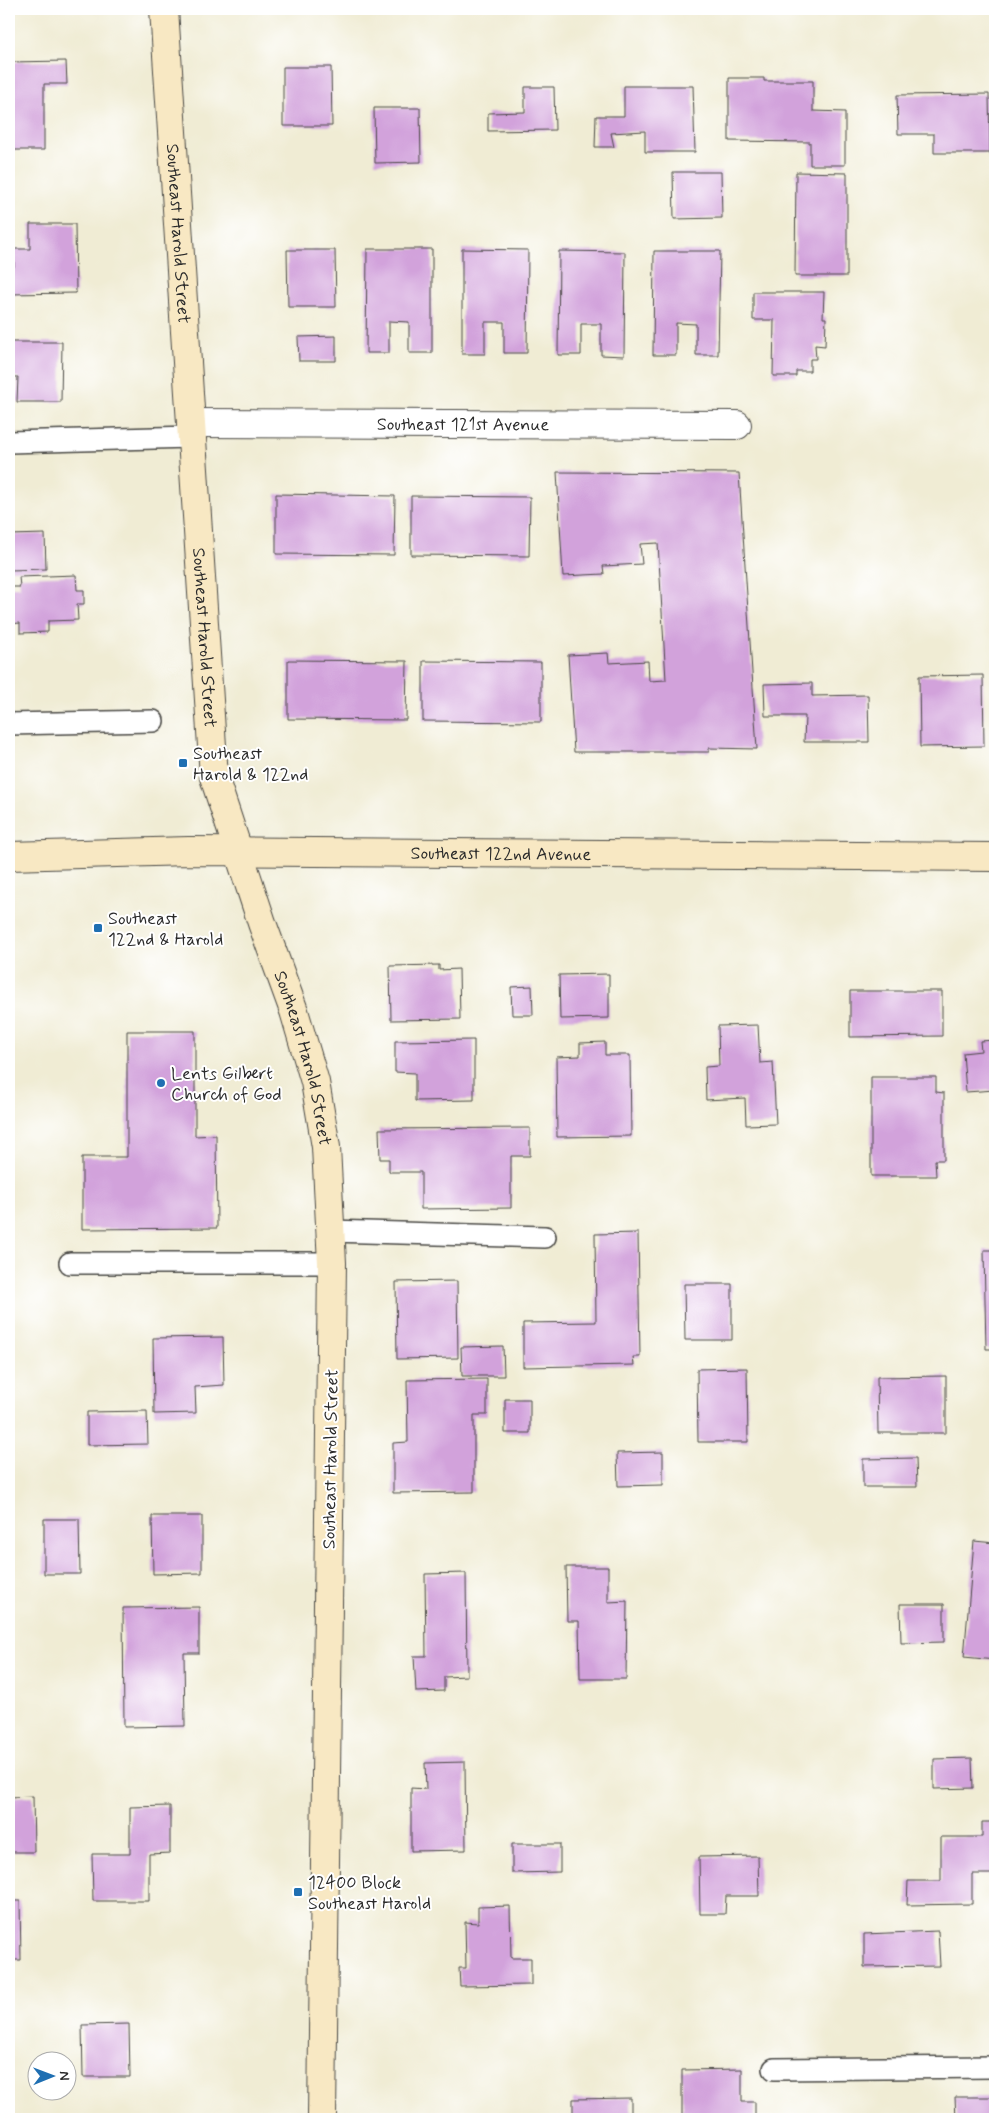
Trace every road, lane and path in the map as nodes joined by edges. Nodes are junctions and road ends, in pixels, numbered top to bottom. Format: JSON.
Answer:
{"nodes":[{"id":1,"x":164,"y":9,"type":"edge"},
{"id":2,"x":737,"y":425,"type":"dead end"},
{"id":3,"x":191,"y":430,"type":"junction"},
{"id":4,"x":9,"y":442,"type":"edge"},
{"id":5,"x":153,"y":721,"type":"dead end"},
{"id":6,"x":9,"y":724,"type":"edge"},
{"id":7,"x":238,"y":852,"type":"junction"},
{"id":8,"x":9,"y":856,"type":"edge"},
{"id":9,"x":995,"y":858,"type":"edge"},
{"id":10,"x":330,"y":1231,"type":"junction"},
{"id":11,"x":545,"y":1237,"type":"dead end"},
{"id":12,"x":70,"y":1263,"type":"dead end"},
{"id":13,"x":332,"y":1263,"type":"junction"},
{"id":14,"x":995,"y":2067,"type":"edge"},
{"id":15,"x":774,"y":2069,"type":"dead end"},
{"id":16,"x":322,"y":2119,"type":"edge"}],
"edges":[{"from":1,"to":3,"type":"street","name":"Southeast Harold Street"},
{"from":2,"to":3,"type":"street","name":"Southeast 121st Avenue"},
{"from":3,"to":4,"type":"lane"},
{"from":3,"to":7,"type":"street","name":"Southeast Harold Street"},
{"from":5,"to":6,"type":"lane"},
{"from":7,"to":8,"type":"street","name":"Southeast 122nd Avenue"},
{"from":7,"to":9,"type":"street","name":"Southeast 122nd Avenue"},
{"from":7,"to":10,"type":"street","name":"Southeast Harold Street"},
{"from":10,"to":11,"type":"lane"},
{"from":10,"to":13,"type":"street","name":"Southeast Harold Street"},
{"from":12,"to":13,"type":"lane"},
{"from":13,"to":16,"type":"street","name":"Southeast Harold Street"},
{"from":14,"to":15,"type":"lane"}]}
